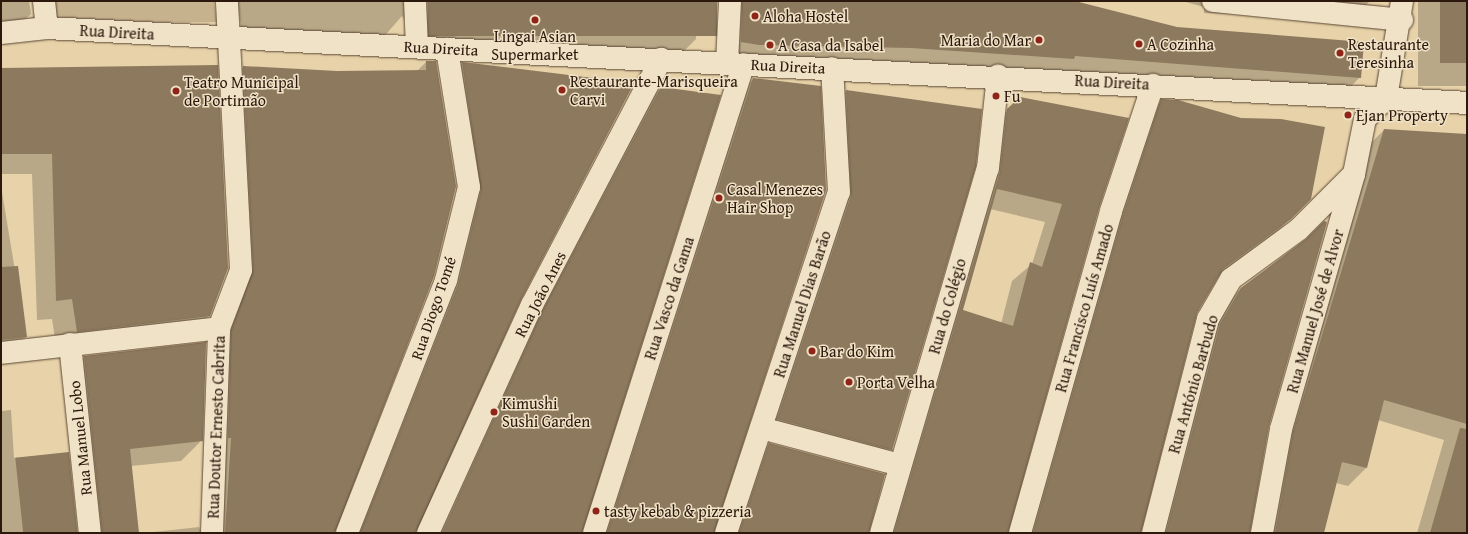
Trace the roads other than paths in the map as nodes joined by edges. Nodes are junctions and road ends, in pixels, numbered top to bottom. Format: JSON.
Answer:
{"nodes":[{"id":1,"x":44,"y":1,"type":"edge"},
{"id":2,"x":227,"y":1,"type":"edge"},
{"id":3,"x":415,"y":1,"type":"edge"},
{"id":4,"x":730,"y":1,"type":"edge"},
{"id":5,"x":1213,"y":1,"type":"edge"},
{"id":6,"x":1402,"y":10,"type":"edge"},
{"id":7,"x":47,"y":28,"type":"junction"},
{"id":8,"x":1,"y":33,"type":"edge"},
{"id":9,"x":232,"y":38,"type":"junction"},
{"id":10,"x":417,"y":47,"type":"junction"},
{"id":11,"x":447,"y":49,"type":"junction"},
{"id":12,"x":661,"y":60,"type":"junction"},
{"id":13,"x":736,"y":63,"type":"junction"},
{"id":14,"x":832,"y":68,"type":"junction"},
{"id":15,"x":998,"y":76,"type":"junction"},
{"id":16,"x":1153,"y":84,"type":"junction"},
{"id":17,"x":1386,"y":98,"type":"junction"},
{"id":18,"x":1467,"y":103,"type":"edge"},
{"id":19,"x":1354,"y":174,"type":"junction"},
{"id":20,"x":219,"y":328,"type":"junction"},
{"id":21,"x":70,"y":344,"type":"junction"},
{"id":22,"x":1,"y":353,"type":"edge"},
{"id":23,"x":761,"y":428,"type":"junction"},
{"id":24,"x":900,"y":465,"type":"junction"},
{"id":25,"x":90,"y":533,"type":"edge"},
{"id":26,"x":212,"y":533,"type":"edge"},
{"id":27,"x":348,"y":533,"type":"edge"},
{"id":28,"x":428,"y":533,"type":"edge"},
{"id":29,"x":594,"y":533,"type":"edge"},
{"id":30,"x":726,"y":533,"type":"edge"},
{"id":31,"x":881,"y":533,"type":"edge"},
{"id":32,"x":1020,"y":533,"type":"edge"},
{"id":33,"x":1153,"y":533,"type":"edge"},
{"id":34,"x":1262,"y":533,"type":"edge"}],
"edges":[{"from":1,"to":7,"type":"street"},
{"from":2,"to":9,"type":"street","name":"Rua Doutor Ernesto Cabrita"},
{"from":3,"to":10,"type":"street"},
{"from":4,"to":13,"type":"street","name":"Rua Vasco da Gama"},
{"from":5,"to":6,"type":"street"},
{"from":6,"to":17,"type":"street"},
{"from":7,"to":8,"type":"street","name":"Rua Direita"},
{"from":7,"to":9,"type":"street","name":"Rua Direita"},
{"from":9,"to":10,"type":"street","name":"Rua Direita"},
{"from":9,"to":20,"type":"street","name":"Rua Doutor Ernesto Cabrita"},
{"from":10,"to":11,"type":"street","name":"Rua Direita"},
{"from":11,"to":12,"type":"street","name":"Rua Direita"},
{"from":11,"to":27,"type":"street","name":"Rua Diogo Tomé"},
{"from":12,"to":13,"type":"street","name":"Rua Direita"},
{"from":12,"to":28,"type":"street","name":"Rua João Anes"},
{"from":13,"to":14,"type":"street","name":"Rua Direita"},
{"from":13,"to":29,"type":"street","name":"Rua Vasco da Gama"},
{"from":14,"to":15,"type":"street","name":"Rua Direita"},
{"from":14,"to":23,"type":"street","name":"Rua Manuel Dias Barão"},
{"from":15,"to":16,"type":"street","name":"Rua Direita"},
{"from":15,"to":24,"type":"street","name":"Rua do Colégio"},
{"from":16,"to":17,"type":"street","name":"Rua Direita"},
{"from":16,"to":32,"type":"street","name":"Rua Francisco Luís Amado"},
{"from":17,"to":18,"type":"street","name":"Rua Direita"},
{"from":17,"to":19,"type":"street","name":"Rua Manuel José de Alvor"},
{"from":19,"to":33,"type":"street","name":"Rua António Barbudo"},
{"from":19,"to":34,"type":"street","name":"Rua Manuel José de Alvor"},
{"from":20,"to":21,"type":"street"},
{"from":20,"to":26,"type":"street","name":"Rua Doutor Ernesto Cabrita"},
{"from":21,"to":22,"type":"street"},
{"from":21,"to":25,"type":"street","name":"Rua Manuel Lobo"},
{"from":23,"to":24,"type":"street"},
{"from":23,"to":30,"type":"street","name":"Rua Manuel Dias Barão"},
{"from":24,"to":31,"type":"street","name":"Rua do Colégio"}]}
